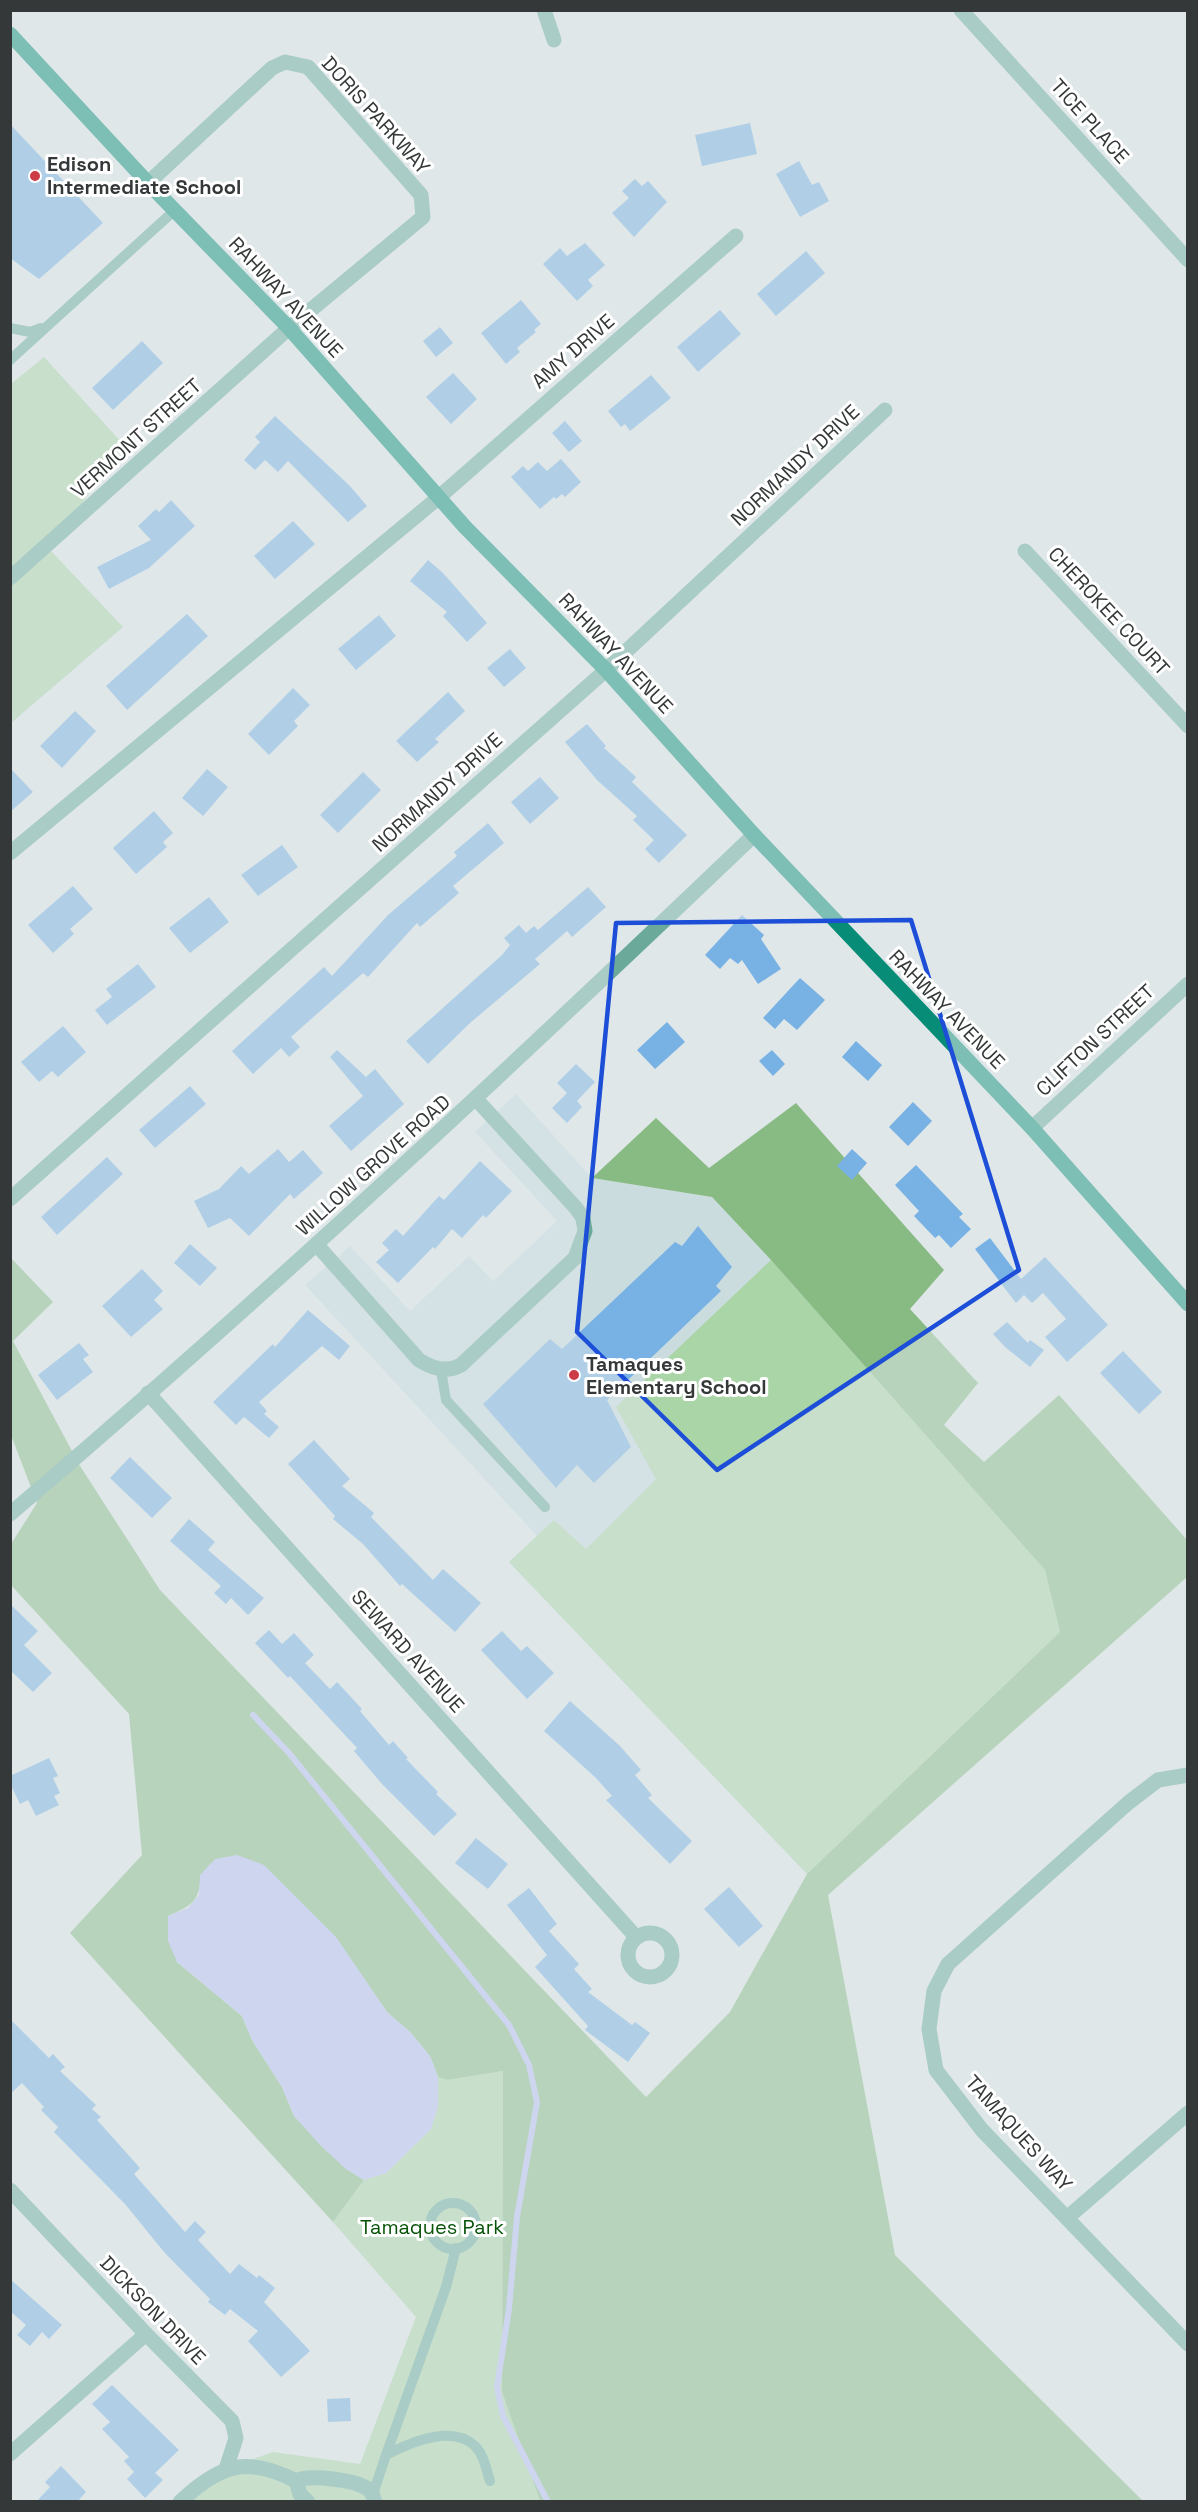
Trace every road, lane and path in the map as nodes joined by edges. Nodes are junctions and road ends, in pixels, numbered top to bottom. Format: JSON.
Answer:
{"nodes":[{"id":1,"x":544,"y":10,"type":"edge"},
{"id":2,"x":961,"y":10,"type":"edge"},
{"id":3,"x":10,"y":34,"type":"edge"},
{"id":4,"x":554,"y":40,"type":"dead end"},
{"id":5,"x":148,"y":183,"type":"junction"},
{"id":6,"x":175,"y":210,"type":"junction"},
{"id":7,"x":736,"y":237,"type":"dead end"},
{"id":8,"x":1188,"y":260,"type":"edge"},
{"id":9,"x":50,"y":324,"type":"junction"},
{"id":10,"x":10,"y":328,"type":"edge"},
{"id":11,"x":289,"y":328,"type":"junction"},
{"id":12,"x":10,"y":360,"type":"edge"},
{"id":13,"x":885,"y":410,"type":"dead end"},
{"id":14,"x":438,"y":498,"type":"junction"},
{"id":15,"x":1025,"y":551,"type":"dead end"},
{"id":16,"x":10,"y":579,"type":"edge"},
{"id":17,"x":606,"y":670,"type":"junction"},
{"id":18,"x":1188,"y":726,"type":"edge"},
{"id":19,"x":754,"y":835,"type":"junction"},
{"id":20,"x":10,"y":853,"type":"edge"},
{"id":21,"x":1188,"y":984,"type":"edge"},
{"id":22,"x":477,"y":1099,"type":"junction"},
{"id":23,"x":1032,"y":1128,"type":"junction"},
{"id":24,"x":10,"y":1199,"type":"edge"},
{"id":25,"x":317,"y":1245,"type":"junction"},
{"id":26,"x":1188,"y":1304,"type":"edge"},
{"id":27,"x":441,"y":1370,"type":"junction"},
{"id":28,"x":148,"y":1393,"type":"junction"},
{"id":29,"x":545,"y":1507,"type":"dead end"},
{"id":30,"x":10,"y":1514,"type":"edge"},
{"id":31,"x":1188,"y":1774,"type":"edge"},
{"id":32,"x":636,"y":1937,"type":"dead end"},
{"id":33,"x":1188,"y":2113,"type":"edge"},
{"id":34,"x":10,"y":2190,"type":"edge"},
{"id":35,"x":1067,"y":2218,"type":"junction"},
{"id":36,"x":456,"y":2248,"type":"junction"},
{"id":37,"x":146,"y":2334,"type":"junction"},
{"id":38,"x":1188,"y":2344,"type":"edge"},
{"id":39,"x":10,"y":2454,"type":"edge"},
{"id":40,"x":386,"y":2455,"type":"junction"},
{"id":41,"x":226,"y":2469,"type":"junction"},
{"id":42,"x":296,"y":2481,"type":"junction"},
{"id":43,"x":490,"y":2481,"type":"dead end"},
{"id":44,"x":374,"y":2498,"type":"edge"},
{"id":45,"x":180,"y":2502,"type":"edge"},
{"id":46,"x":308,"y":2502,"type":"edge"}],
"edges":[{"from":1,"to":4,"type":"street"},
{"from":2,"to":8,"type":"street","name":"TICE PLACE"},
{"from":3,"to":5,"type":"street","name":"RAHWAY AVENUE"},
{"from":5,"to":6,"type":"street","name":"RAHWAY AVENUE"},
{"from":5,"to":11,"type":"street","name":"DORIS PARKWAY"},
{"from":6,"to":9,"type":"lane"},
{"from":6,"to":11,"type":"street","name":"RAHWAY AVENUE"},
{"from":7,"to":14,"type":"street","name":"AMY DRIVE"},
{"from":9,"to":10,"type":"lane"},
{"from":9,"to":12,"type":"lane"},
{"from":11,"to":14,"type":"street","name":"RAHWAY AVENUE"},
{"from":11,"to":16,"type":"street","name":"VERMONT STREET"},
{"from":13,"to":17,"type":"street","name":"NORMANDY DRIVE"},
{"from":14,"to":17,"type":"street","name":"RAHWAY AVENUE"},
{"from":14,"to":20,"type":"street"},
{"from":15,"to":18,"type":"street","name":"CHEROKEE COURT"},
{"from":17,"to":19,"type":"street","name":"RAHWAY AVENUE"},
{"from":17,"to":24,"type":"street","name":"NORMANDY DRIVE"},
{"from":19,"to":22,"type":"street","name":"WILLOW GROVE ROAD"},
{"from":19,"to":23,"type":"street","name":"RAHWAY AVENUE"},
{"from":21,"to":23,"type":"street","name":"CLIFTON STREET"},
{"from":22,"to":25,"type":"street","name":"WILLOW GROVE ROAD"},
{"from":22,"to":27,"type":"street"},
{"from":23,"to":26,"type":"street","name":"RAHWAY AVENUE"},
{"from":25,"to":27,"type":"street"},
{"from":25,"to":28,"type":"street","name":"WILLOW GROVE ROAD"},
{"from":27,"to":29,"type":"lane"},
{"from":28,"to":30,"type":"street","name":"WILLOW GROVE ROAD"},
{"from":28,"to":32,"type":"street","name":"SEWARD AVENUE"},
{"from":31,"to":35,"type":"street","name":"TAMAQUES WAY"},
{"from":33,"to":35,"type":"street"},
{"from":34,"to":37,"type":"street","name":"DICKSON DRIVE"},
{"from":35,"to":38,"type":"street","name":"TAMAQUES WAY"},
{"from":36,"to":36,"type":"lane"},
{"from":36,"to":40,"type":"lane"},
{"from":37,"to":39,"type":"street"},
{"from":37,"to":41,"type":"street","name":"DICKSON DRIVE"},
{"from":40,"to":43,"type":"lane"},
{"from":40,"to":44,"type":"lane"},
{"from":41,"to":42,"type":"street"},
{"from":41,"to":45,"type":"street"},
{"from":42,"to":44,"type":"street"},
{"from":42,"to":46,"type":"street"}]}
